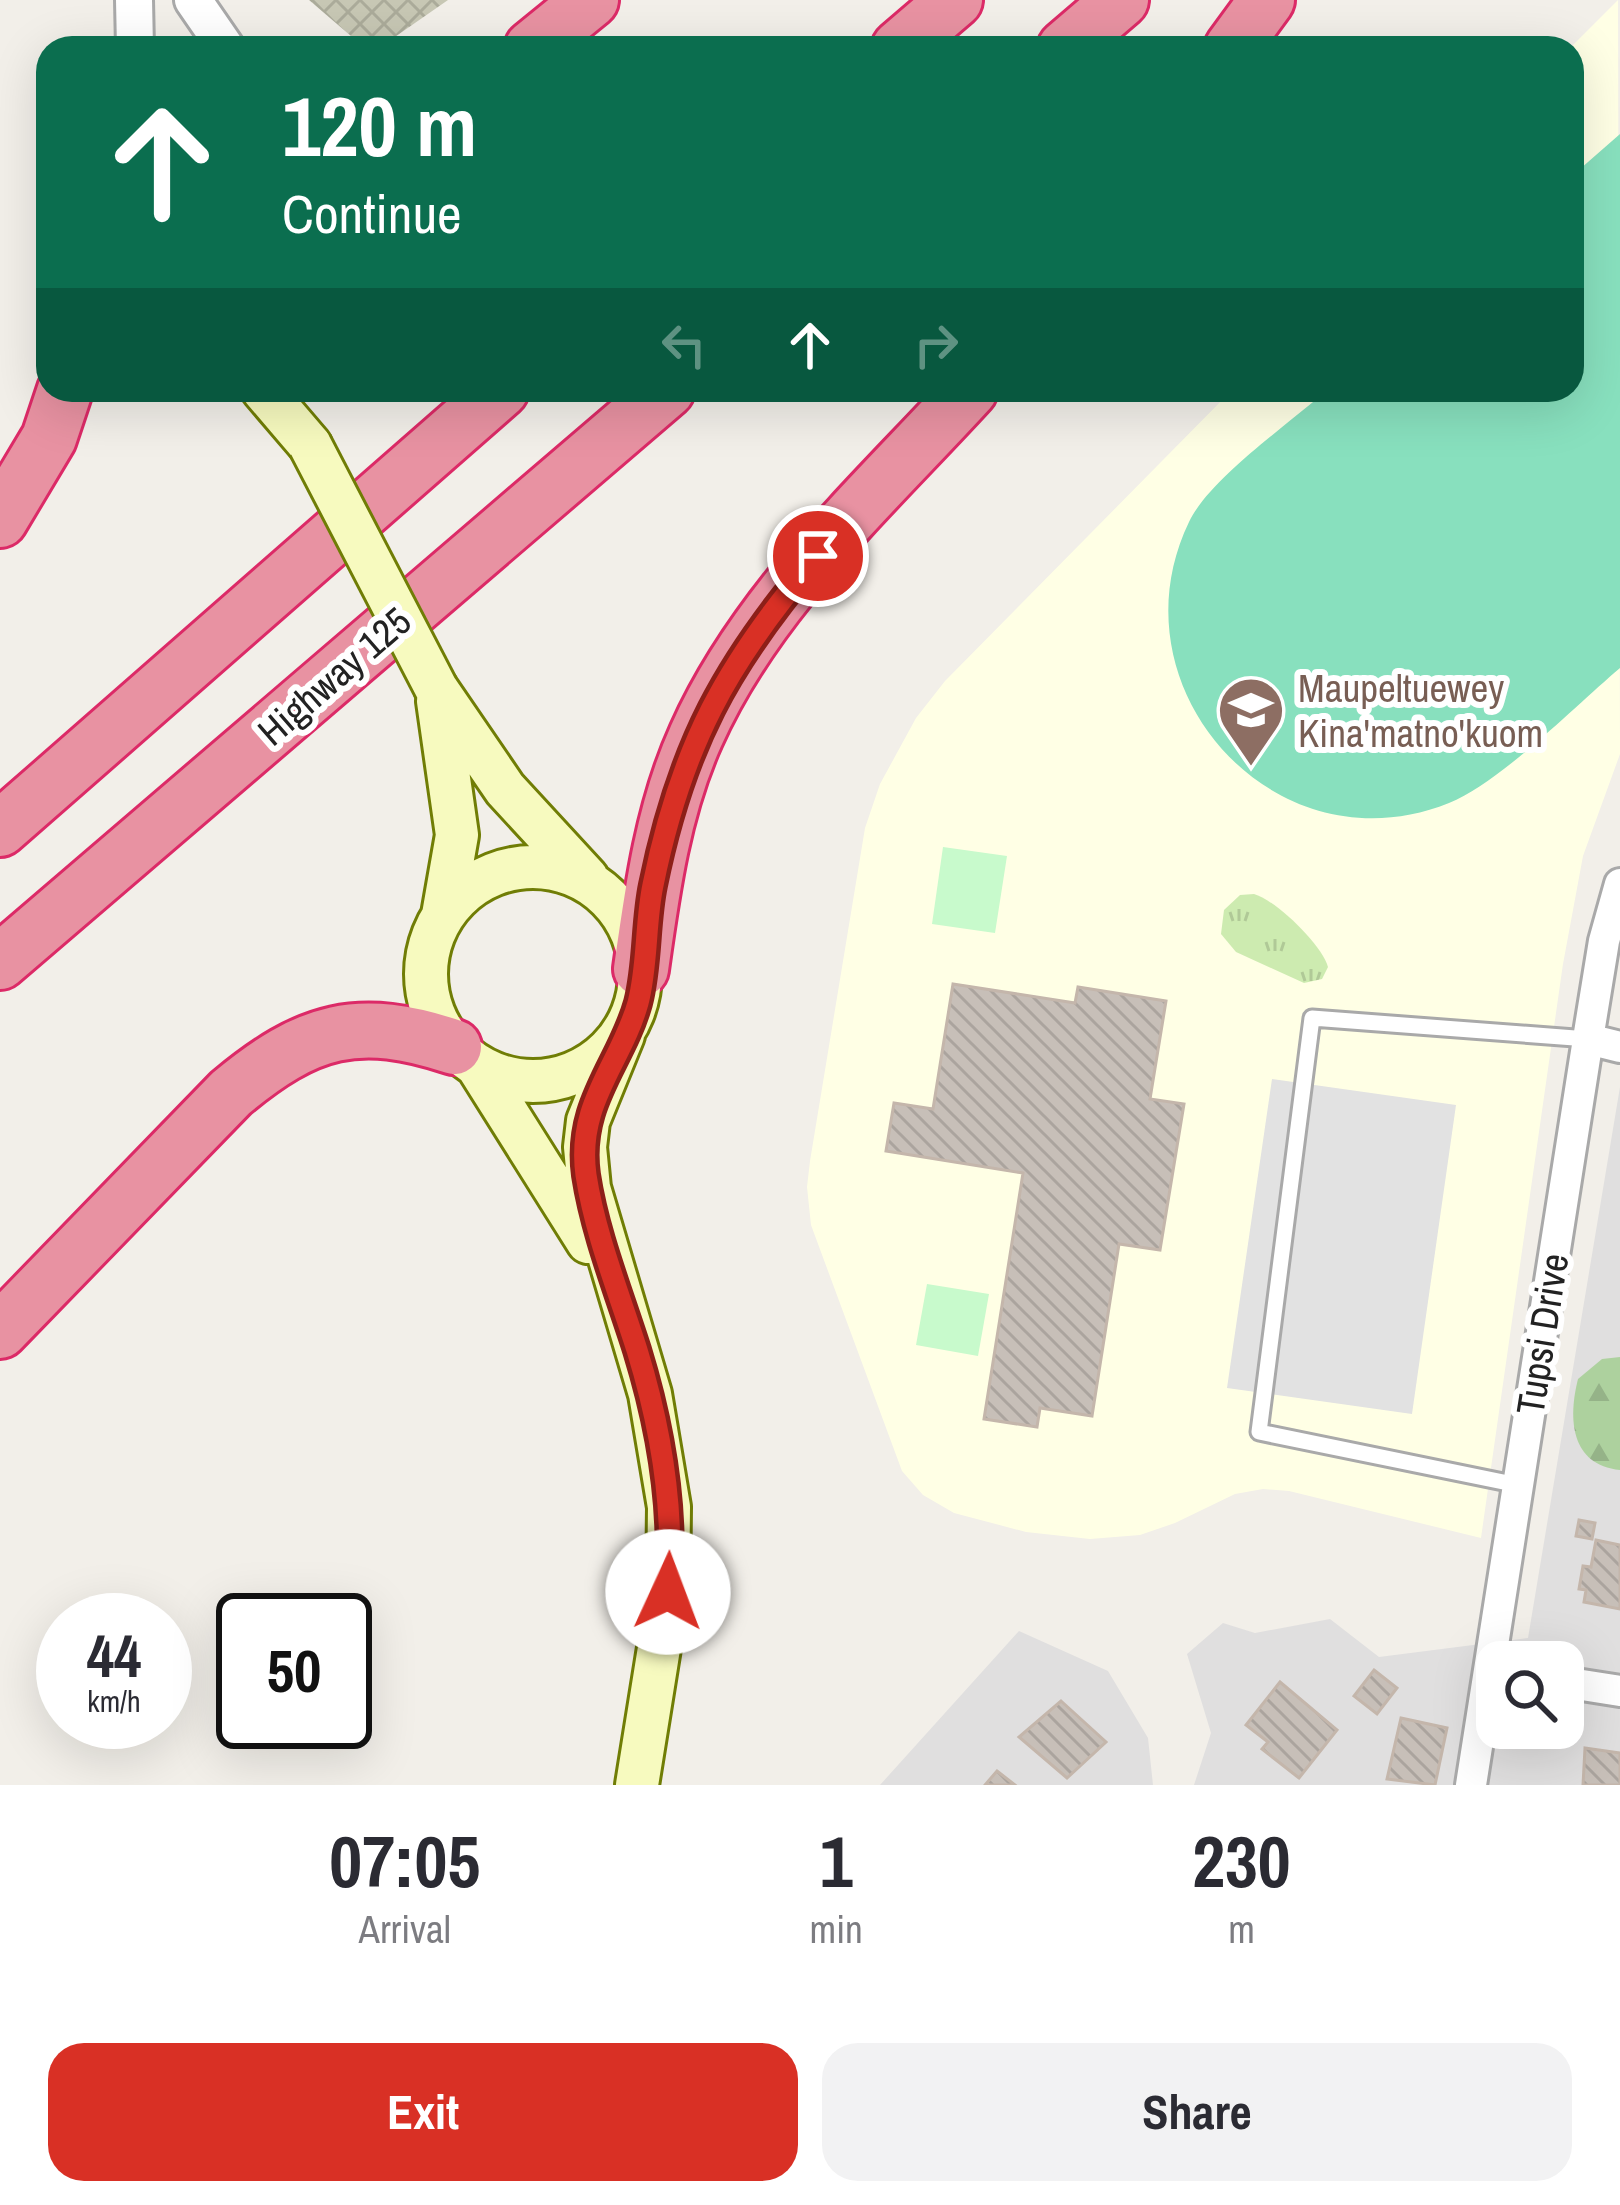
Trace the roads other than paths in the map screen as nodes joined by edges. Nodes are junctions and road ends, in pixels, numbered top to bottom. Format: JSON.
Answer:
{"nodes":[{"id":1,"x":134,"y":0,"type":"edge"},
{"id":2,"x":193,"y":0,"type":"edge"},
{"id":3,"x":591,"y":0,"type":"edge"},
{"id":4,"x":955,"y":0,"type":"edge"},
{"id":5,"x":1121,"y":0,"type":"edge"},
{"id":6,"x":1267,"y":0,"type":"edge"},
{"id":7,"x":135,"y":36,"type":"edge"},
{"id":8,"x":218,"y":36,"type":"edge"},
{"id":9,"x":547,"y":36,"type":"edge"},
{"id":10,"x":913,"y":36,"type":"edge"},
{"id":11,"x":1079,"y":36,"type":"edge"},
{"id":12,"x":1241,"y":36,"type":"edge"},
{"id":13,"x":61,"y":402,"type":"edge"},
{"id":14,"x":272,"y":402,"type":"edge"},
{"id":15,"x":302,"y":402,"type":"edge"},
{"id":16,"x":487,"y":402,"type":"edge"},
{"id":17,"x":653,"y":402,"type":"edge"},
{"id":18,"x":959,"y":402,"type":"edge"},
{"id":19,"x":310,"y":445,"type":"junction"},
{"id":20,"x":0,"y":520,"type":"edge"},
{"id":21,"x":436,"y":688,"type":"junction"},
{"id":22,"x":0,"y":829,"type":"edge"},
{"id":23,"x":592,"y":883,"type":"junction"},
{"id":24,"x":1620,"y":884,"type":"edge"},
{"id":25,"x":443,"y":915,"type":"junction"},
{"id":26,"x":0,"y":962,"type":"edge"},
{"id":27,"x":641,"y":969,"type":"junction"},
{"id":28,"x":623,"y":1034,"type":"junction"},
{"id":29,"x":1588,"y":1039,"type":"junction"},
{"id":30,"x":1620,"y":1047,"type":"edge"},
{"id":31,"x":466,"y":1057,"type":"junction"},
{"id":32,"x":622,"y":1306,"type":"junction"},
{"id":33,"x":0,"y":1331,"type":"edge"},
{"id":34,"x":1518,"y":1486,"type":"junction"},
{"id":35,"x":1497,"y":1641,"type":"edge"},
{"id":36,"x":1584,"y":1685,"type":"edge"},
{"id":37,"x":1620,"y":1691,"type":"edge"},
{"id":38,"x":1478,"y":1749,"type":"edge"},
{"id":39,"x":637,"y":1785,"type":"edge"},
{"id":40,"x":1471,"y":1785,"type":"edge"}],
"edges":[{"from":1,"to":7,"type":"street"},
{"from":2,"to":8,"type":"street"},
{"from":3,"to":9,"type":"highway"},
{"from":4,"to":10,"type":"highway"},
{"from":5,"to":11,"type":"highway"},
{"from":6,"to":12,"type":"highway"},
{"from":13,"to":20,"type":"highway"},
{"from":14,"to":19,"type":"main road"},
{"from":15,"to":19,"type":"main road"},
{"from":16,"to":22,"type":"highway"},
{"from":17,"to":26,"type":"highway","name":"Highway 125"},
{"from":18,"to":27,"type":"highway"},
{"from":19,"to":21,"type":"main road","bridge":true},
{"from":21,"to":23,"type":"main road"},
{"from":21,"to":25,"type":"main road"},
{"from":23,"to":25,"type":"main road"},
{"from":23,"to":27,"type":"main road"},
{"from":24,"to":29,"type":"street","name":"Tupsi Drive"},
{"from":25,"to":31,"type":"main road"},
{"from":27,"to":28,"type":"main road"},
{"from":28,"to":31,"type":"main road"},
{"from":28,"to":32,"type":"main road"},
{"from":29,"to":30,"type":"street"},
{"from":29,"to":34,"type":"street","name":"Tupsi Drive"},
{"from":29,"to":34,"type":"lane"},
{"from":31,"to":32,"type":"main road"},
{"from":31,"to":33,"type":"highway"},
{"from":32,"to":39,"type":"main road"},
{"from":34,"to":35,"type":"street","name":"Tupsi Drive"},
{"from":36,"to":37,"type":"street"},
{"from":38,"to":40,"type":"street","name":"Tupsi Drive"}]}
